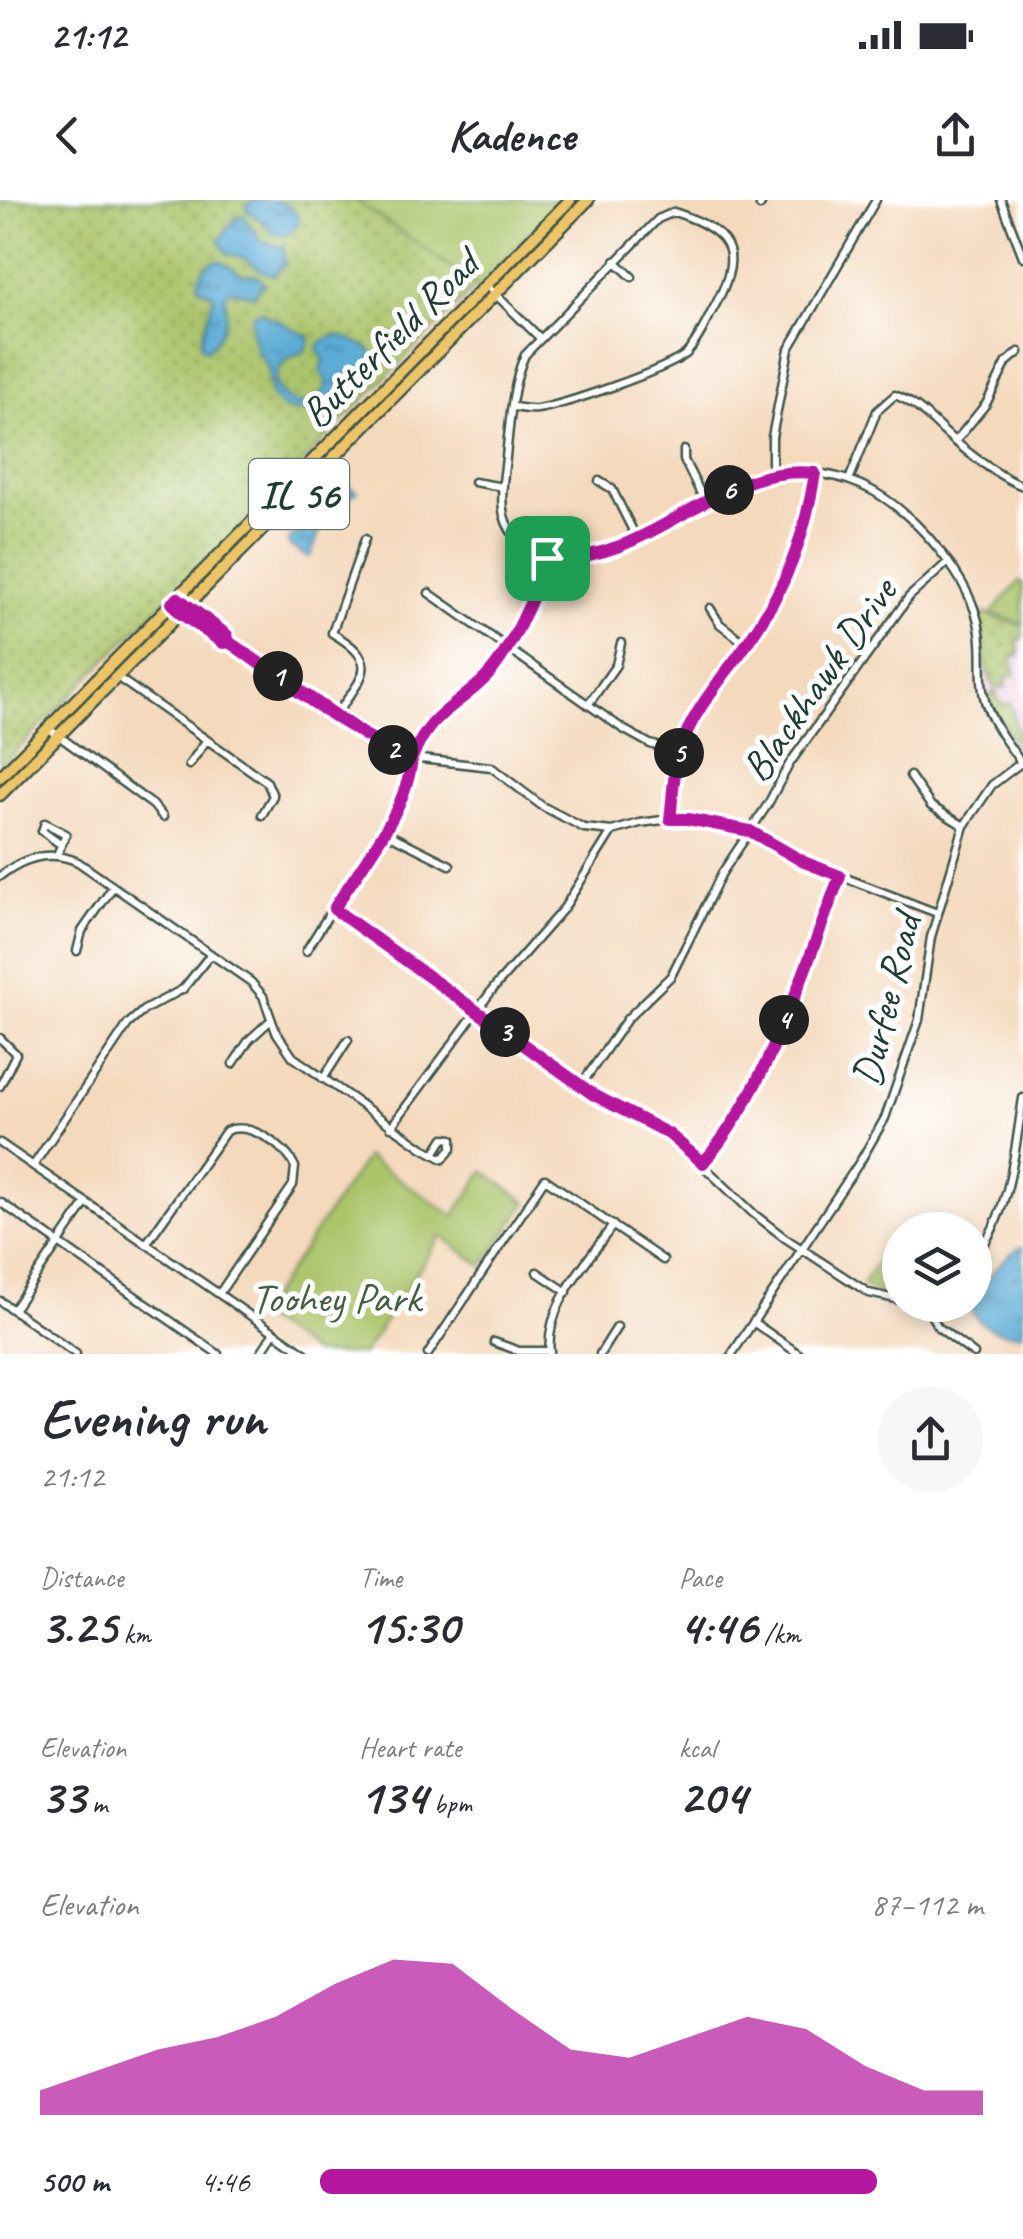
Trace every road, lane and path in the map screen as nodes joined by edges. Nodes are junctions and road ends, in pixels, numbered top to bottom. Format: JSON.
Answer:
{"nodes":[{"id":1,"x":570,"y":200,"type":"edge"},
{"id":2,"x":588,"y":200,"type":"edge"},
{"id":3,"x":876,"y":200,"type":"edge"},
{"id":4,"x":1002,"y":200,"type":"edge"},
{"id":5,"x":1023,"y":256,"type":"edge"},
{"id":6,"x":615,"y":260,"type":"junction"},
{"id":7,"x":632,"y":277,"type":"dead end"},
{"id":8,"x":487,"y":286,"type":"junction"},
{"id":9,"x":496,"y":295,"type":"junction"},
{"id":10,"x":539,"y":337,"type":"junction"},
{"id":11,"x":1019,"y":352,"type":"dead end"},
{"id":12,"x":514,"y":408,"type":"junction"},
{"id":13,"x":955,"y":442,"type":"junction"},
{"id":14,"x":684,"y":450,"type":"dead end"},
{"id":15,"x":815,"y":473,"type":"junction"},
{"id":16,"x":772,"y":474,"type":"junction"},
{"id":17,"x":849,"y":480,"type":"junction"},
{"id":18,"x":598,"y":481,"type":"dead end"},
{"id":19,"x":474,"y":482,"type":"dead end"},
{"id":20,"x":1023,"y":486,"type":"edge"},
{"id":21,"x":503,"y":487,"type":"junction"},
{"id":22,"x":705,"y":502,"type":"junction"},
{"id":23,"x":365,"y":539,"type":"dead end"},
{"id":24,"x":638,"y":541,"type":"junction"},
{"id":25,"x":547,"y":558,"type":"junction"},
{"id":26,"x":948,"y":562,"type":"junction"},
{"id":27,"x":429,"y":593,"type":"dead end"},
{"id":28,"x":175,"y":600,"type":"junction"},
{"id":29,"x":710,"y":608,"type":"dead end"},
{"id":30,"x":184,"y":610,"type":"junction"},
{"id":31,"x":621,"y":643,"type":"dead end"},
{"id":32,"x":746,"y":644,"type":"junction"},
{"id":33,"x":505,"y":648,"type":"junction"},
{"id":34,"x":118,"y":677,"type":"junction"},
{"id":35,"x":588,"y":705,"type":"junction"},
{"id":36,"x":335,"y":716,"type":"junction"},
{"id":37,"x":48,"y":728,"type":"junction"},
{"id":38,"x":58,"y":737,"type":"junction"},
{"id":39,"x":206,"y":741,"type":"junction"},
{"id":40,"x":679,"y":752,"type":"junction"},
{"id":41,"x":412,"y":758,"type":"junction"},
{"id":42,"x":1022,"y":763,"type":"edge"},
{"id":43,"x":189,"y":765,"type":"dead end"},
{"id":44,"x":910,"y":776,"type":"dead end"},
{"id":45,"x":0,"y":777,"type":"edge"},
{"id":46,"x":0,"y":795,"type":"edge"},
{"id":47,"x":262,"y":815,"type":"dead end"},
{"id":48,"x":163,"y":817,"type":"dead end"},
{"id":49,"x":670,"y":819,"type":"junction"},
{"id":50,"x":964,"y":826,"type":"junction"},
{"id":51,"x":382,"y":831,"type":"junction"},
{"id":52,"x":612,"y":831,"type":"junction"},
{"id":53,"x":750,"y":831,"type":"junction"},
{"id":54,"x":60,"y":844,"type":"dead end"},
{"id":55,"x":58,"y":855,"type":"junction"},
{"id":56,"x":450,"y":865,"type":"dead end"},
{"id":57,"x":0,"y":876,"type":"edge"},
{"id":58,"x":840,"y":876,"type":"junction"},
{"id":59,"x":112,"y":887,"type":"junction"},
{"id":60,"x":334,"y":909,"type":"junction"},
{"id":61,"x":937,"y":913,"type":"junction"},
{"id":62,"x":77,"y":951,"type":"dead end"},
{"id":63,"x":306,"y":952,"type":"dead end"},
{"id":64,"x":211,"y":954,"type":"junction"},
{"id":65,"x":477,"y":1012,"type":"junction"},
{"id":66,"x":271,"y":1020,"type":"junction"},
{"id":67,"x":0,"y":1038,"type":"edge"},
{"id":68,"x":348,"y":1040,"type":"dead end"},
{"id":69,"x":233,"y":1064,"type":"dead end"},
{"id":70,"x":323,"y":1078,"type":"junction"},
{"id":71,"x":581,"y":1085,"type":"junction"},
{"id":72,"x":0,"y":1086,"type":"edge"},
{"id":73,"x":1023,"y":1098,"type":"edge"},
{"id":74,"x":391,"y":1127,"type":"junction"},
{"id":75,"x":0,"y":1143,"type":"edge"},
{"id":76,"x":434,"y":1154,"type":"junction"},
{"id":77,"x":703,"y":1163,"type":"junction"},
{"id":78,"x":33,"y":1166,"type":"junction"},
{"id":79,"x":0,"y":1202,"type":"edge"},
{"id":80,"x":86,"y":1202,"type":"junction"},
{"id":81,"x":613,"y":1225,"type":"junction"},
{"id":82,"x":992,"y":1232,"type":"edge"},
{"id":83,"x":59,"y":1242,"type":"junction"},
{"id":84,"x":146,"y":1244,"type":"junction"},
{"id":85,"x":802,"y":1249,"type":"junction"},
{"id":86,"x":663,"y":1260,"type":"dead end"},
{"id":87,"x":538,"y":1272,"type":"dead end"},
{"id":88,"x":568,"y":1292,"type":"junction"},
{"id":89,"x":218,"y":1294,"type":"junction"},
{"id":90,"x":882,"y":1296,"type":"edge"},
{"id":91,"x":0,"y":1301,"type":"edge"},
{"id":92,"x":12,"y":1310,"type":"junction"},
{"id":93,"x":753,"y":1322,"type":"junction"},
{"id":94,"x":935,"y":1322,"type":"edge"},
{"id":95,"x":617,"y":1327,"type":"dead end"},
{"id":96,"x":274,"y":1334,"type":"junction"},
{"id":97,"x":494,"y":1342,"type":"dead end"},
{"id":98,"x":550,"y":1352,"type":"edge"},
{"id":99,"x":76,"y":1354,"type":"edge"},
{"id":100,"x":218,"y":1354,"type":"edge"},
{"id":101,"x":260,"y":1354,"type":"edge"},
{"id":102,"x":306,"y":1354,"type":"edge"},
{"id":103,"x":428,"y":1354,"type":"edge"},
{"id":104,"x":600,"y":1354,"type":"edge"},
{"id":105,"x":732,"y":1354,"type":"edge"},
{"id":106,"x":799,"y":1354,"type":"edge"},
{"id":107,"x":974,"y":1354,"type":"edge"}],
"edges":[{"from":1,"to":8,"type":"main road","name":"Butterfield Road","number":"IL 56"},
{"from":2,"to":9,"type":"main road","name":"Butterfield Road","number":"IL 56"},
{"from":3,"to":16,"type":"street"},
{"from":4,"to":5,"type":"street"},
{"from":6,"to":7,"type":"street"},
{"from":6,"to":10,"type":"street"},
{"from":6,"to":12,"type":"street"},
{"from":8,"to":9,"type":"street"},
{"from":8,"to":28,"type":"main road","name":"Butterfield Road","number":"IL 56"},
{"from":9,"to":10,"type":"street"},
{"from":9,"to":30,"type":"main road","name":"Butterfield Road","number":"IL 56"},
{"from":10,"to":12,"type":"street"},
{"from":11,"to":13,"type":"street"},
{"from":12,"to":21,"type":"street"},
{"from":13,"to":17,"type":"street"},
{"from":13,"to":20,"type":"street"},
{"from":14,"to":22,"type":"street"},
{"from":15,"to":16,"type":"street"},
{"from":15,"to":17,"type":"street"},
{"from":15,"to":32,"type":"street"},
{"from":16,"to":22,"type":"street"},
{"from":17,"to":26,"type":"street"},
{"from":18,"to":24,"type":"street"},
{"from":19,"to":21,"type":"street"},
{"from":21,"to":25,"type":"street"},
{"from":22,"to":24,"type":"street"},
{"from":23,"to":36,"type":"street"},
{"from":24,"to":25,"type":"street"},
{"from":25,"to":33,"type":"street"},
{"from":26,"to":42,"type":"street"},
{"from":26,"to":53,"type":"street","name":"Blackhawk Drive"},
{"from":27,"to":33,"type":"street"},
{"from":28,"to":30,"type":"street"},
{"from":28,"to":37,"type":"main road","name":"Butterfield Road","number":"IL 56"},
{"from":29,"to":32,"type":"street"},
{"from":30,"to":34,"type":"main road","name":"Butterfield Road","number":"IL 56"},
{"from":30,"to":36,"type":"street"},
{"from":31,"to":35,"type":"street"},
{"from":32,"to":40,"type":"street"},
{"from":33,"to":35,"type":"street"},
{"from":33,"to":41,"type":"street"},
{"from":34,"to":38,"type":"main road","name":"Butterfield Road","number":"IL 56"},
{"from":34,"to":39,"type":"street"},
{"from":35,"to":40,"type":"street"},
{"from":36,"to":41,"type":"street"},
{"from":37,"to":38,"type":"street"},
{"from":37,"to":45,"type":"main road","name":"Butterfield Road","number":"IL 56"},
{"from":38,"to":46,"type":"main road","name":"Butterfield Road","number":"IL 56"},
{"from":38,"to":48,"type":"street"},
{"from":39,"to":43,"type":"street"},
{"from":39,"to":47,"type":"street"},
{"from":40,"to":49,"type":"street"},
{"from":41,"to":51,"type":"street"},
{"from":41,"to":52,"type":"street"},
{"from":42,"to":50,"type":"street","name":"Durfee Road"},
{"from":44,"to":50,"type":"street"},
{"from":49,"to":52,"type":"street"},
{"from":49,"to":53,"type":"street"},
{"from":50,"to":61,"type":"street","name":"Durfee Road"},
{"from":51,"to":56,"type":"street"},
{"from":51,"to":60,"type":"street"},
{"from":52,"to":65,"type":"street"},
{"from":53,"to":58,"type":"street"},
{"from":53,"to":71,"type":"street","name":"Blackhawk Drive"},
{"from":54,"to":55,"type":"street"},
{"from":55,"to":57,"type":"street"},
{"from":55,"to":59,"type":"street"},
{"from":58,"to":61,"type":"street"},
{"from":58,"to":77,"type":"street"},
{"from":59,"to":62,"type":"street"},
{"from":59,"to":64,"type":"street"},
{"from":60,"to":63,"type":"street"},
{"from":60,"to":65,"type":"street"},
{"from":61,"to":85,"type":"street","name":"Durfee Road"},
{"from":64,"to":66,"type":"street"},
{"from":64,"to":78,"type":"street"},
{"from":65,"to":71,"type":"street"},
{"from":65,"to":74,"type":"street"},
{"from":66,"to":69,"type":"street"},
{"from":66,"to":70,"type":"street"},
{"from":67,"to":72,"type":"street"},
{"from":68,"to":70,"type":"street"},
{"from":70,"to":74,"type":"street"},
{"from":71,"to":77,"type":"street"},
{"from":73,"to":82,"type":"street"},
{"from":74,"to":76,"type":"street"},
{"from":75,"to":78,"type":"street"},
{"from":76,"to":76,"type":"street"},
{"from":77,"to":85,"type":"street"},
{"from":78,"to":80,"type":"street"},
{"from":79,"to":83,"type":"street"},
{"from":80,"to":83,"type":"street"},
{"from":80,"to":84,"type":"street"},
{"from":81,"to":86,"type":"street"},
{"from":81,"to":88,"type":"street"},
{"from":81,"to":103,"type":"street"},
{"from":83,"to":92,"type":"street"},
{"from":83,"to":100,"type":"street"},
{"from":84,"to":89,"type":"street"},
{"from":84,"to":89,"type":"street"},
{"from":85,"to":90,"type":"street"},
{"from":85,"to":93,"type":"street","name":"Durfee Road"},
{"from":87,"to":88,"type":"street"},
{"from":88,"to":98,"type":"street"},
{"from":89,"to":96,"type":"street"},
{"from":91,"to":92,"type":"street"},
{"from":92,"to":99,"type":"street"},
{"from":93,"to":105,"type":"street","name":"Durfee Road"},
{"from":93,"to":106,"type":"street"},
{"from":94,"to":107,"type":"street"},
{"from":95,"to":104,"type":"street"},
{"from":96,"to":101,"type":"street"},
{"from":96,"to":102,"type":"street"},
{"from":97,"to":98,"type":"street"}]}
